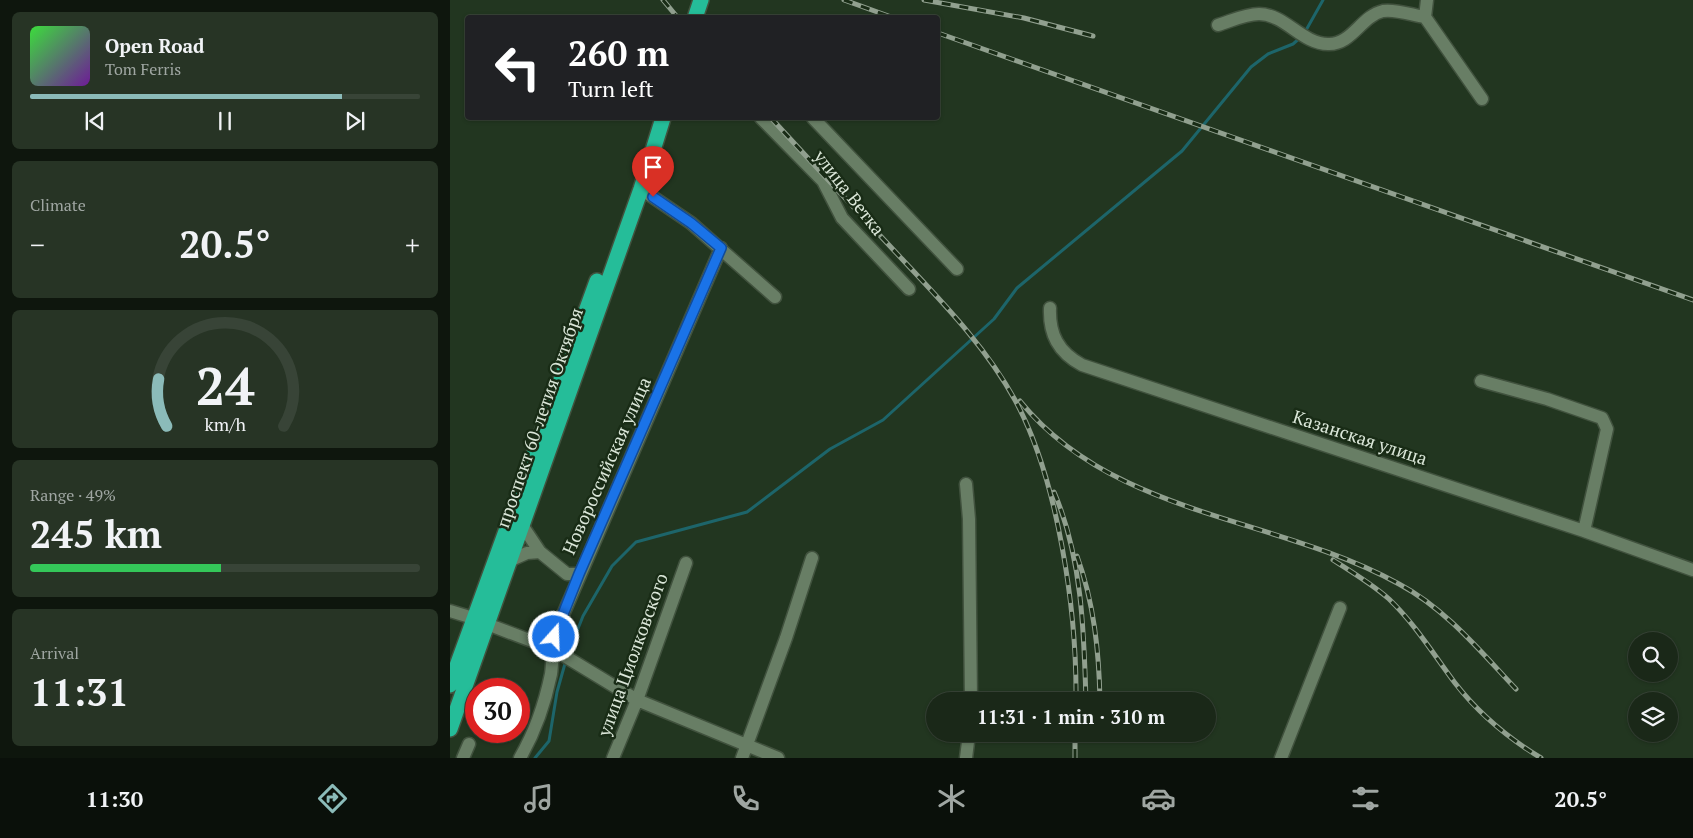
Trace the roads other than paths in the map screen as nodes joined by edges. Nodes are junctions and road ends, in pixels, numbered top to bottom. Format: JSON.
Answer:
{"nodes":[{"id":1,"x":701,"y":0,"type":"edge"},
{"id":2,"x":1427,"y":0,"type":"edge"},
{"id":3,"x":697,"y":15,"type":"edge"},
{"id":4,"x":1425,"y":17,"type":"junction"},
{"id":5,"x":1218,"y":25,"type":"dead end"},
{"id":6,"x":1482,"y":98,"type":"dead end"},
{"id":7,"x":655,"y":120,"type":"edge"},
{"id":8,"x":662,"y":120,"type":"edge"},
{"id":9,"x":763,"y":120,"type":"edge"},
{"id":10,"x":815,"y":120,"type":"edge"},
{"id":11,"x":641,"y":189,"type":"junction"},
{"id":12,"x":721,"y":248,"type":"junction"},
{"id":13,"x":957,"y":269,"type":"dead end"},
{"id":14,"x":909,"y":289,"type":"dead end"},
{"id":15,"x":775,"y":297,"type":"dead end"},
{"id":16,"x":1050,"y":308,"type":"dead end"},
{"id":17,"x":1481,"y":381,"type":"dead end"},
{"id":18,"x":966,"y":484,"type":"dead end"},
{"id":19,"x":522,"y":525,"type":"junction"},
{"id":20,"x":1584,"y":531,"type":"junction"},
{"id":21,"x":540,"y":552,"type":"junction"},
{"id":22,"x":812,"y":558,"type":"dead end"},
{"id":23,"x":509,"y":561,"type":"junction"},
{"id":24,"x":686,"y":563,"type":"dead end"},
{"id":25,"x":1693,"y":570,"type":"edge"},
{"id":26,"x":579,"y":574,"type":"junction"},
{"id":27,"x":1340,"y":608,"type":"dead end"},
{"id":28,"x":450,"y":611,"type":"edge"},
{"id":29,"x":480,"y":621,"type":"junction"},
{"id":30,"x":555,"y":650,"type":"junction"},
{"id":31,"x":450,"y":685,"type":"edge"},
{"id":32,"x":971,"y":692,"type":"edge"},
{"id":33,"x":637,"y":700,"type":"junction"},
{"id":34,"x":450,"y":729,"type":"edge"},
{"id":35,"x":968,"y":742,"type":"edge"},
{"id":36,"x":469,"y":744,"type":"dead end"},
{"id":37,"x":744,"y":752,"type":"edge"},
{"id":38,"x":463,"y":758,"type":"edge"},
{"id":39,"x":520,"y":758,"type":"edge"},
{"id":40,"x":613,"y":758,"type":"edge"},
{"id":41,"x":778,"y":758,"type":"edge"},
{"id":42,"x":966,"y":758,"type":"edge"},
{"id":43,"x":1281,"y":758,"type":"edge"}],
"edges":[{"from":1,"to":3,"type":"highway"},
{"from":2,"to":4,"type":"street"},
{"from":4,"to":5,"type":"street"},
{"from":4,"to":6,"type":"street"},
{"from":7,"to":29,"type":"highway","name":"проспект 60-летия Октября"},
{"from":8,"to":11,"type":"highway","name":"проспект 60-летия Октября"},
{"from":9,"to":14,"type":"street","name":"улица Ветка"},
{"from":10,"to":13,"type":"street","name":"улица Ветка"},
{"from":11,"to":12,"type":"street"},
{"from":11,"to":19,"type":"highway","name":"проспект 60-летия Октября"},
{"from":12,"to":15,"type":"street"},
{"from":12,"to":26,"type":"street","name":"Новороссийская улица"},
{"from":16,"to":20,"type":"street","name":"Казанская улица"},
{"from":17,"to":20,"type":"street"},
{"from":18,"to":32,"type":"street"},
{"from":19,"to":21,"type":"street"},
{"from":19,"to":23,"type":"highway","name":"проспект 60-летия Октября"},
{"from":20,"to":25,"type":"street","name":"Казанская улица"},
{"from":21,"to":23,"type":"street"},
{"from":21,"to":26,"type":"street"},
{"from":22,"to":37,"type":"street"},
{"from":23,"to":29,"type":"highway","name":"проспект 60-летия Октября"},
{"from":24,"to":33,"type":"street","name":"улица Циолковского"},
{"from":26,"to":30,"type":"street","name":"Новороссийская улица"},
{"from":27,"to":43,"type":"street"},
{"from":28,"to":29,"type":"street"},
{"from":29,"to":30,"type":"street"},
{"from":29,"to":31,"type":"highway","name":"проспект 60-летия Октября"},
{"from":29,"to":34,"type":"highway","name":"проспект 60-летия Октября"},
{"from":30,"to":33,"type":"street"},
{"from":30,"to":39,"type":"street","name":"Новороссийская улица"},
{"from":33,"to":37,"type":"street"},
{"from":33,"to":40,"type":"street","name":"улица Циолковского"},
{"from":35,"to":42,"type":"street"},
{"from":36,"to":38,"type":"street"},
{"from":37,"to":41,"type":"street"}]}
